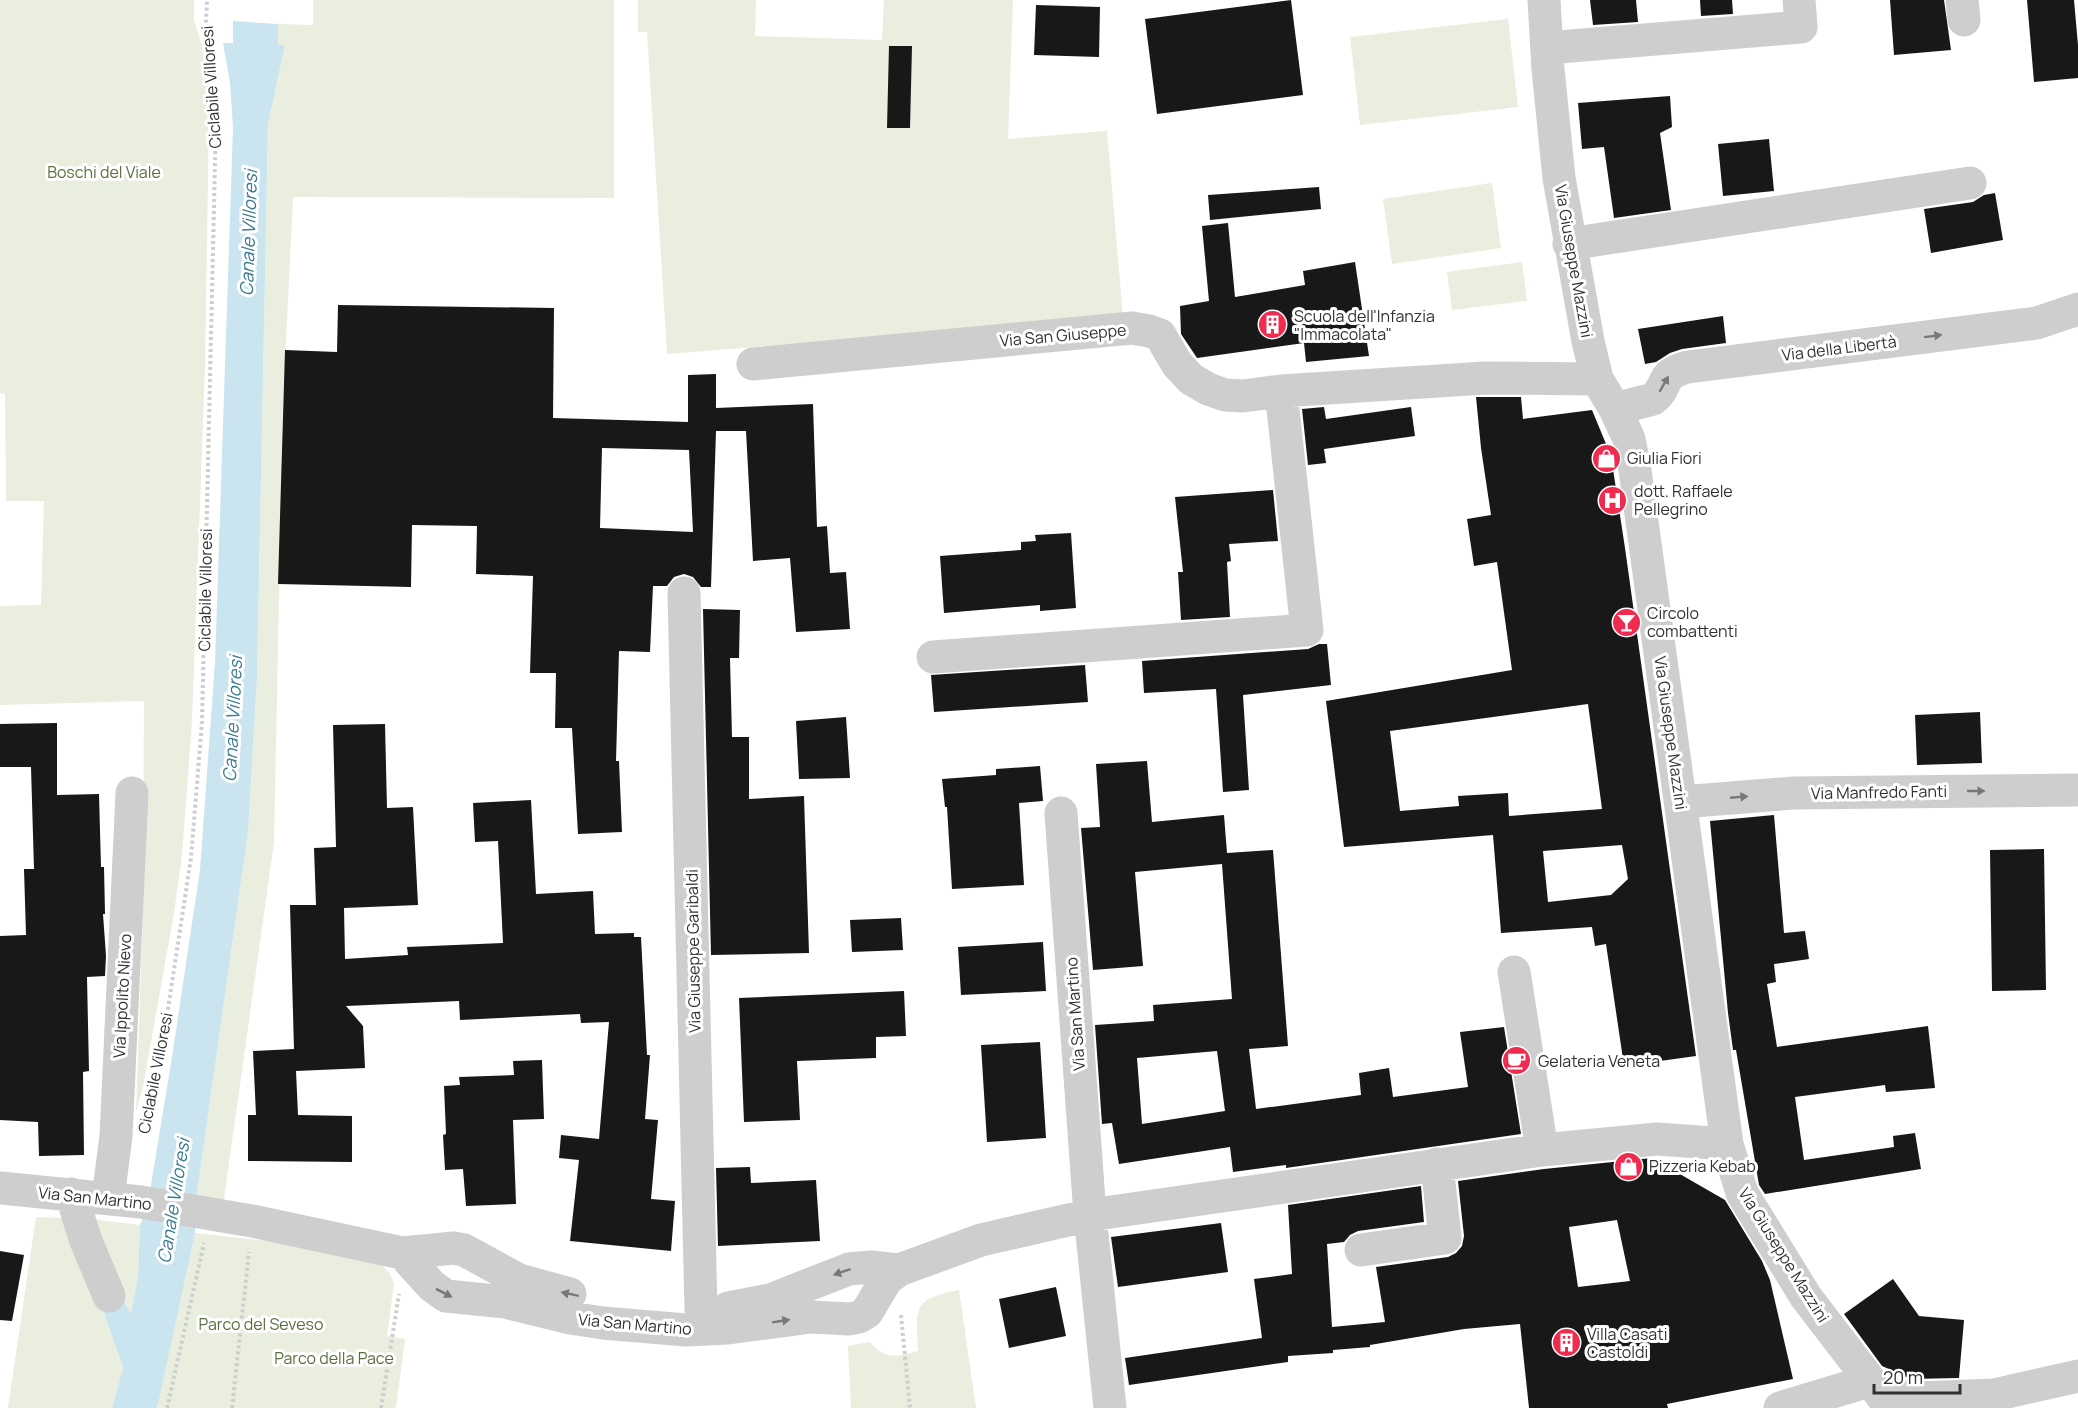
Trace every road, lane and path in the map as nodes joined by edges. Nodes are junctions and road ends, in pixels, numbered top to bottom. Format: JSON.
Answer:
{"nodes":[{"id":1,"x":207,"y":0,"type":"edge"},
{"id":2,"x":1545,"y":0,"type":"edge"},
{"id":3,"x":1799,"y":0,"type":"edge"},
{"id":4,"x":1547,"y":48,"type":"junction"},
{"id":5,"x":1971,"y":183,"type":"dead end"},
{"id":6,"x":1569,"y":244,"type":"junction"},
{"id":7,"x":2078,"y":309,"type":"edge"},
{"id":8,"x":753,"y":364,"type":"dead end"},
{"id":9,"x":1597,"y":379,"type":"junction"},
{"id":10,"x":1281,"y":391,"type":"junction"},
{"id":11,"x":1615,"y":409,"type":"junction"},
{"id":12,"x":684,"y":593,"type":"dead end"},
{"id":13,"x":933,"y":657,"type":"dead end"},
{"id":14,"x":2078,"y":790,"type":"edge"},
{"id":15,"x":132,"y":793,"type":"dead end"},
{"id":16,"x":1681,"y":802,"type":"junction"},
{"id":17,"x":1061,"y":813,"type":"dead end"},
{"id":18,"x":1514,"y":972,"type":"dead end"},
{"id":19,"x":149,"y":1111,"type":"dead end"},
{"id":20,"x":1727,"y":1144,"type":"junction"},
{"id":21,"x":1542,"y":1150,"type":"junction"},
{"id":22,"x":1437,"y":1164,"type":"junction"},
{"id":23,"x":0,"y":1188,"type":"edge"},
{"id":24,"x":71,"y":1194,"type":"junction"},
{"id":25,"x":108,"y":1198,"type":"junction"},
{"id":26,"x":1090,"y":1215,"type":"junction"},
{"id":27,"x":252,"y":1221,"type":"junction"},
{"id":28,"x":202,"y":1225,"type":"junction"},
{"id":29,"x":1362,"y":1250,"type":"dead end"},
{"id":30,"x":402,"y":1253,"type":"junction"},
{"id":31,"x":899,"y":1270,"type":"junction"},
{"id":32,"x":399,"y":1293,"type":"dead end"},
{"id":33,"x":109,"y":1296,"type":"dead end"},
{"id":34,"x":901,"y":1309,"type":"dead end"},
{"id":35,"x":701,"y":1310,"type":"junction"},
{"id":36,"x":2078,"y":1376,"type":"edge"},
{"id":37,"x":1881,"y":1395,"type":"edge"},
{"id":38,"x":167,"y":1408,"type":"edge"},
{"id":39,"x":232,"y":1408,"type":"edge"},
{"id":40,"x":381,"y":1408,"type":"edge"},
{"id":41,"x":910,"y":1408,"type":"edge"},
{"id":42,"x":1110,"y":1408,"type":"edge"},
{"id":43,"x":1780,"y":1408,"type":"edge"}],
"edges":[{"from":1,"to":19,"type":"path","name":"Ciclabile Villoresi"},
{"from":2,"to":4,"type":"street","name":"Via Giuseppe Mazzini"},
{"from":3,"to":4,"type":"street"},
{"from":4,"to":6,"type":"street","name":"Via Giuseppe Mazzini"},
{"from":5,"to":6,"type":"street"},
{"from":6,"to":9,"type":"street","name":"Via Giuseppe Mazzini"},
{"from":11,"to":7,"type":"street","name":"Via della Libertà","one_way":true},
{"from":8,"to":10,"type":"street","name":"Via San Giuseppe"},
{"from":9,"to":10,"type":"street","name":"Via San Giuseppe"},
{"from":9,"to":11,"type":"street","name":"Via Giuseppe Mazzini"},
{"from":10,"to":13,"type":"street"},
{"from":11,"to":16,"type":"street","name":"Via Giuseppe Mazzini"},
{"from":12,"to":35,"type":"street","name":"Via Giuseppe Garibaldi"},
{"from":16,"to":14,"type":"street","name":"Via Manfredo Fanti","one_way":true},
{"from":15,"to":25,"type":"street","name":"Via Ippolito Nievo"},
{"from":16,"to":20,"type":"street","name":"Via Giuseppe Mazzini"},
{"from":17,"to":26,"type":"street","name":"Via San Martino"},
{"from":18,"to":21,"type":"street"},
{"from":20,"to":21,"type":"street","name":"Via San Martino"},
{"from":20,"to":37,"type":"street","name":"Via Giuseppe Mazzini"},
{"from":21,"to":22,"type":"street","name":"Via San Martino"},
{"from":22,"to":26,"type":"street","name":"Via San Martino"},
{"from":22,"to":29,"type":"street"},
{"from":23,"to":24,"type":"street","name":"Via San Martino"},
{"from":24,"to":25,"type":"street","name":"Via San Martino"},
{"from":24,"to":33,"type":"street"},
{"from":25,"to":28,"type":"street","name":"Via San Martino"},
{"from":26,"to":31,"type":"street","name":"Via San Martino"},
{"from":26,"to":42,"type":"street","name":"Via San Martino"},
{"from":27,"to":28,"type":"street","name":"Via San Martino"},
{"from":27,"to":30,"type":"street","name":"Via San Martino"},
{"from":27,"to":39,"type":"path"},
{"from":28,"to":38,"type":"path"},
{"from":30,"to":31,"type":"street","name":"Via San Martino","one_way":true},
{"from":35,"to":30,"type":"street","name":"Via San Martino","one_way":true},
{"from":31,"to":35,"type":"street","name":"Via San Martino","one_way":true},
{"from":32,"to":40,"type":"path"},
{"from":34,"to":41,"type":"path"},
{"from":36,"to":37,"type":"street"},
{"from":37,"to":43,"type":"street"}]}
